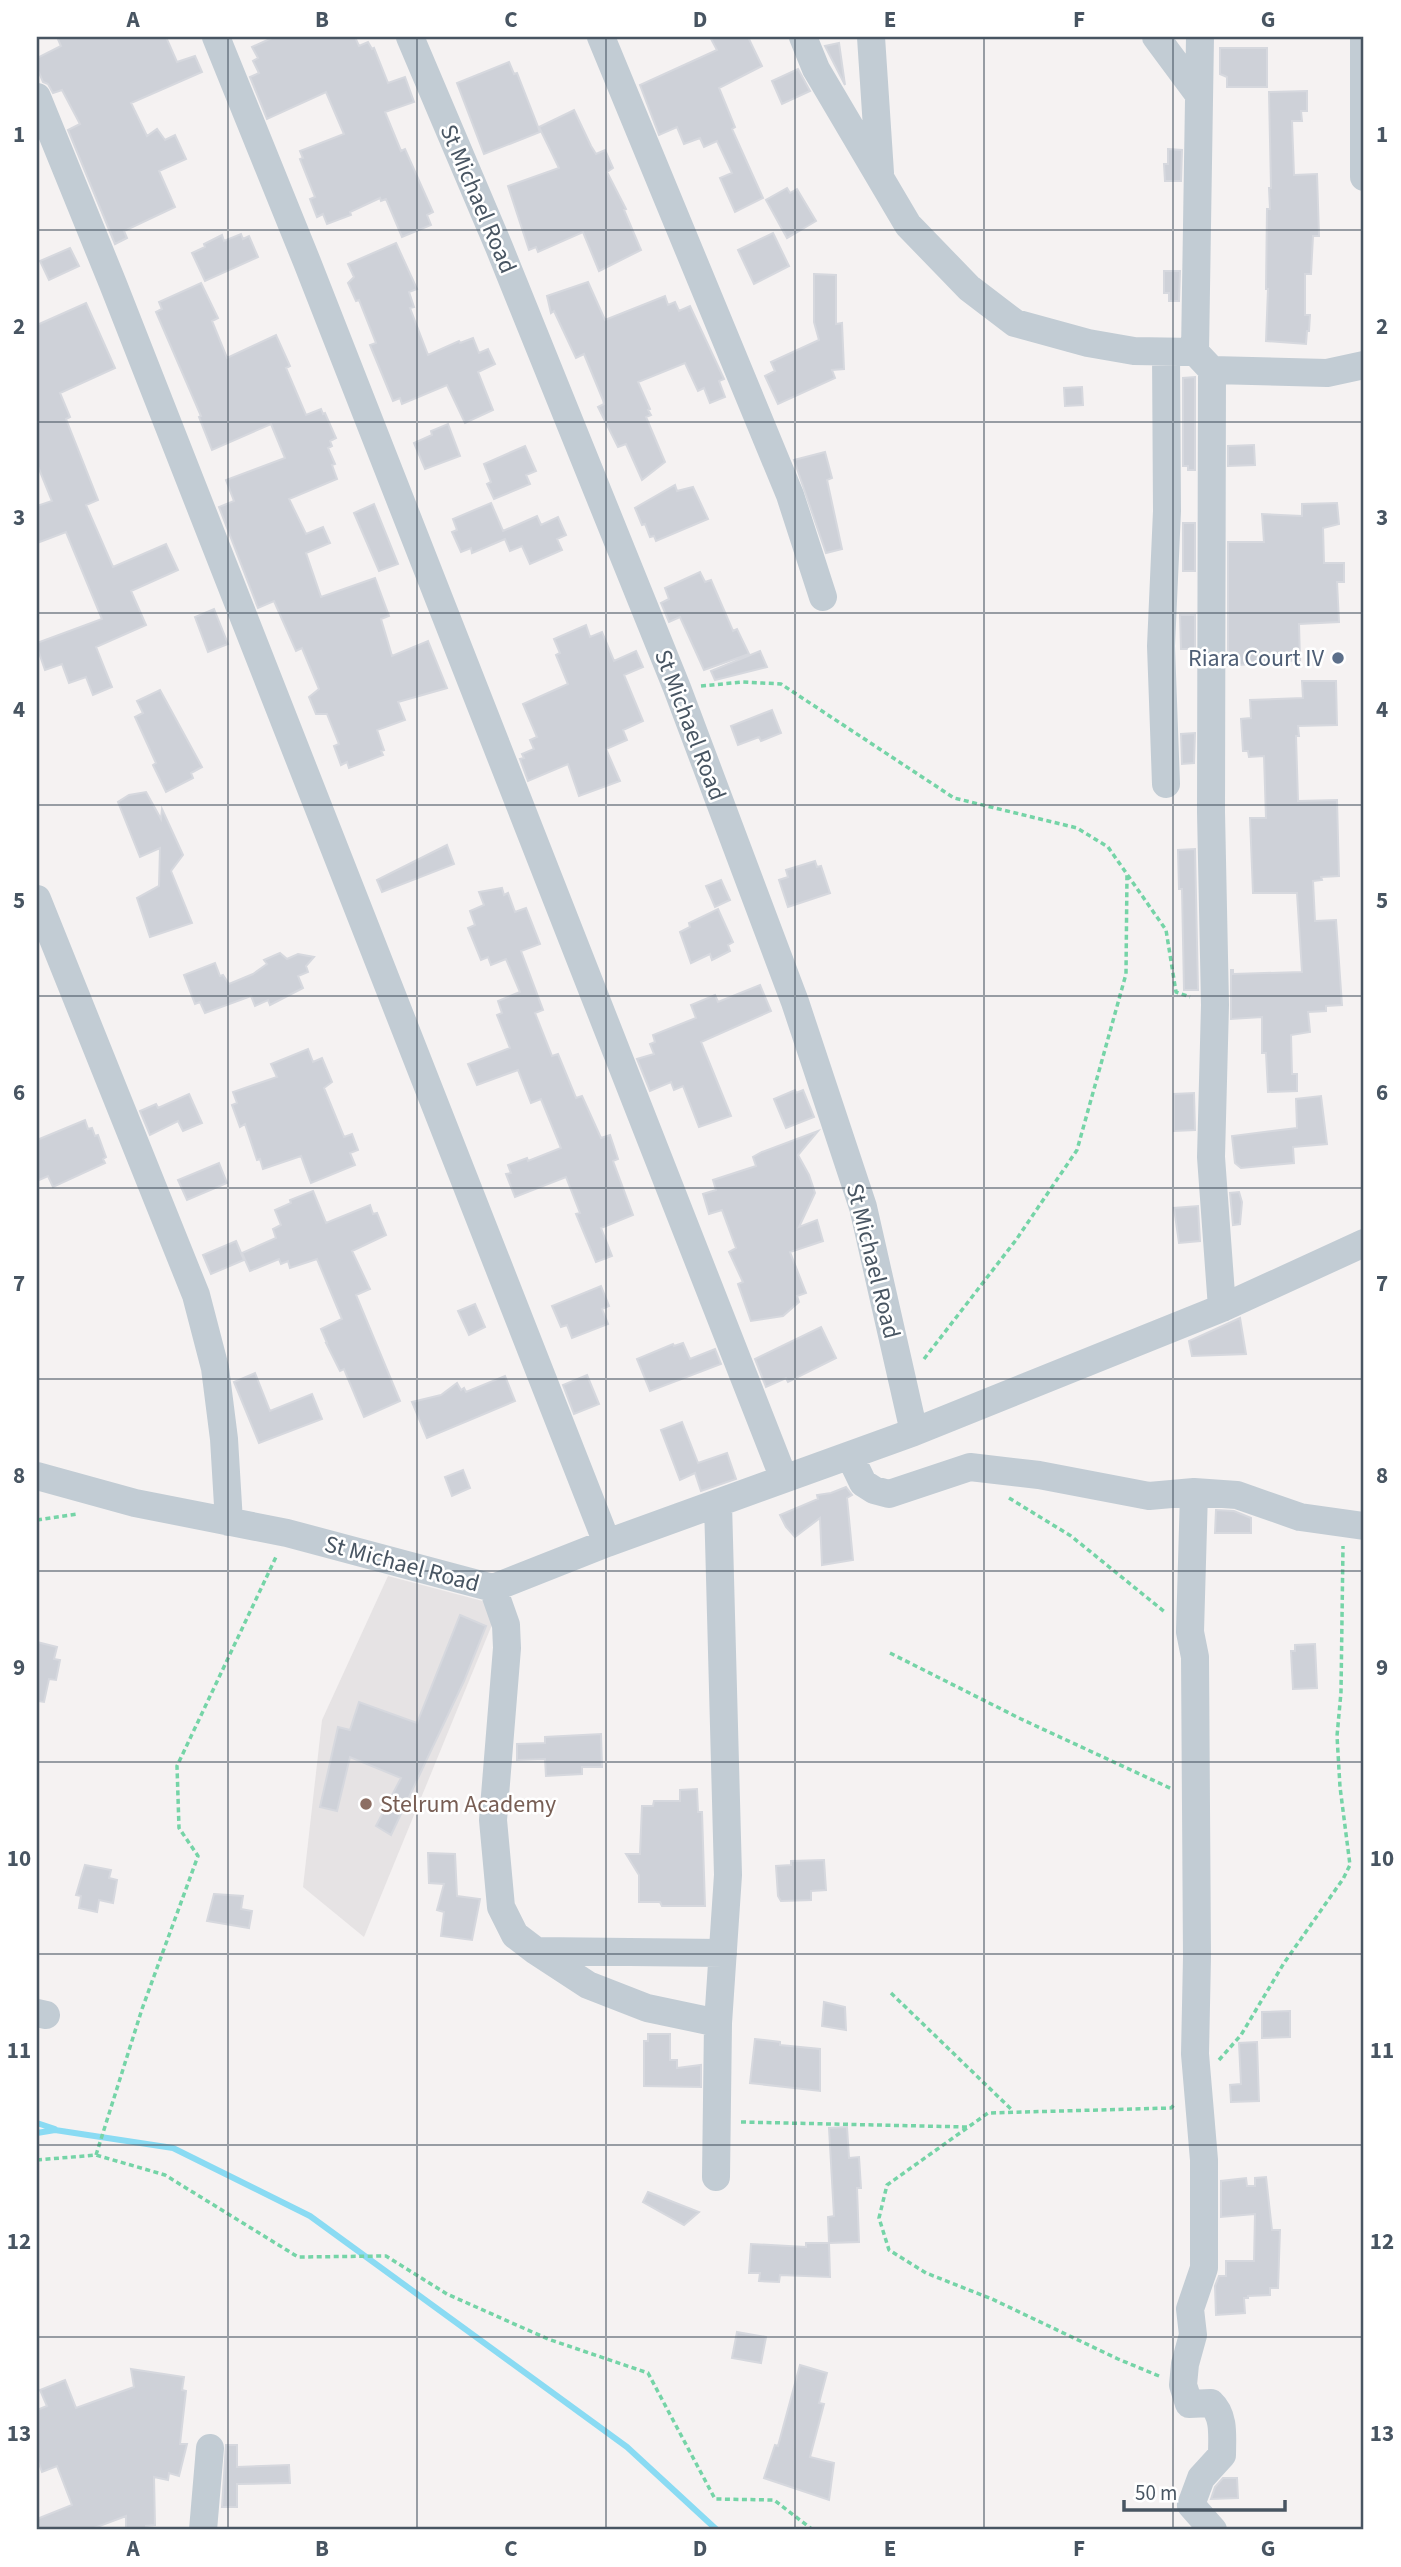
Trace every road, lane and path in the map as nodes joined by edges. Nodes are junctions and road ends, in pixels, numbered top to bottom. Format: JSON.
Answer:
{"nodes":[{"id":1,"x":216,"y":37,"type":"edge"},
{"id":2,"x":410,"y":37,"type":"edge"},
{"id":3,"x":601,"y":37,"type":"edge"},
{"id":4,"x":803,"y":37,"type":"edge"},
{"id":5,"x":871,"y":37,"type":"edge"},
{"id":6,"x":1156,"y":37,"type":"edge"},
{"id":7,"x":1200,"y":37,"type":"edge"},
{"id":8,"x":1364,"y":37,"type":"edge"},
{"id":9,"x":1199,"y":95,"type":"junction"},
{"id":10,"x":37,"y":97,"type":"edge"},
{"id":11,"x":1364,"y":177,"type":"edge"},
{"id":12,"x":881,"y":180,"type":"junction"},
{"id":13,"x":1166,"y":353,"type":"junction"},
{"id":14,"x":1204,"y":361,"type":"junction"},
{"id":15,"x":1364,"y":365,"type":"edge"},
{"id":16,"x":823,"y":597,"type":"dead end"},
{"id":17,"x":677,"y":688,"type":"junction"},
{"id":18,"x":1166,"y":784,"type":"dead end"},
{"id":19,"x":1126,"y":873,"type":"junction"},
{"id":20,"x":37,"y":899,"type":"edge"},
{"id":21,"x":1215,"y":1005,"type":"junction"},
{"id":22,"x":1364,"y":1243,"type":"edge"},
{"id":23,"x":1222,"y":1308,"type":"junction"},
{"id":24,"x":903,"y":1386,"type":"junction"},
{"id":25,"x":914,"y":1432,"type":"junction"},
{"id":26,"x":850,"y":1456,"type":"junction"},
{"id":27,"x":37,"y":1476,"type":"edge"},
{"id":28,"x":784,"y":1479,"type":"junction"},
{"id":29,"x":1194,"y":1492,"type":"junction"},
{"id":30,"x":1003,"y":1494,"type":"dead end"},
{"id":31,"x":718,"y":1503,"type":"junction"},
{"id":32,"x":229,"y":1522,"type":"junction"},
{"id":33,"x":1355,"y":1524,"type":"edge"},
{"id":34,"x":287,"y":1533,"type":"junction"},
{"id":35,"x":607,"y":1543,"type":"junction"},
{"id":36,"x":493,"y":1588,"type":"junction"},
{"id":37,"x":1189,"y":1632,"type":"junction"},
{"id":38,"x":890,"y":1653,"type":"dead end"},
{"id":39,"x":1195,"y":1792,"type":"junction"},
{"id":40,"x":536,"y":1951,"type":"junction"},
{"id":41,"x":723,"y":1953,"type":"junction"},
{"id":42,"x":891,"y":1993,"type":"dead end"},
{"id":43,"x":718,"y":2023,"type":"junction"},
{"id":44,"x":1198,"y":2085,"type":"junction"},
{"id":45,"x":718,"y":2108,"type":"junction"},
{"id":46,"x":1014,"y":2112,"type":"junction"},
{"id":47,"x":968,"y":2127,"type":"junction"},
{"id":48,"x":96,"y":2155,"type":"junction"},
{"id":49,"x":37,"y":2160,"type":"edge"},
{"id":50,"x":716,"y":2177,"type":"dead end"},
{"id":51,"x":1183,"y":2385,"type":"junction"},
{"id":52,"x":209,"y":2448,"type":"dead end"},
{"id":53,"x":203,"y":2530,"type":"edge"},
{"id":54,"x":813,"y":2530,"type":"edge"},
{"id":55,"x":1213,"y":2530,"type":"edge"}],
"edges":[{"from":1,"to":28,"type":"street"},
{"from":2,"to":17,"type":"street","name":"St Michael Road"},
{"from":3,"to":16,"type":"street"},
{"from":4,"to":12,"type":"street"},
{"from":5,"to":12,"type":"street"},
{"from":6,"to":9,"type":"street"},
{"from":7,"to":9,"type":"street"},
{"from":8,"to":11,"type":"street"},
{"from":9,"to":14,"type":"street"},
{"from":10,"to":35,"type":"street"},
{"from":12,"to":13,"type":"street"},
{"from":13,"to":14,"type":"street"},
{"from":13,"to":18,"type":"street"},
{"from":14,"to":15,"type":"street"},
{"from":14,"to":21,"type":"street"},
{"from":17,"to":19,"type":"path"},
{"from":17,"to":24,"type":"street","name":"St Michael Road"},
{"from":19,"to":21,"type":"path"},
{"from":19,"to":24,"type":"path"},
{"from":20,"to":32,"type":"street"},
{"from":21,"to":23,"type":"street"},
{"from":22,"to":23,"type":"street","name":"St Michael Road"},
{"from":23,"to":25,"type":"street","name":"St Michael Road"},
{"from":24,"to":25,"type":"street","name":"St Michael Road"},
{"from":25,"to":26,"type":"street","name":"St Michael Road"},
{"from":26,"to":28,"type":"street","name":"St Michael Road"},
{"from":26,"to":29,"type":"street"},
{"from":27,"to":32,"type":"street","name":"St Michael Road"},
{"from":28,"to":31,"type":"street","name":"St Michael Road"},
{"from":29,"to":33,"type":"street"},
{"from":29,"to":37,"type":"street"},
{"from":30,"to":37,"type":"path"},
{"from":31,"to":35,"type":"street","name":"St Michael Road"},
{"from":31,"to":41,"type":"street"},
{"from":32,"to":34,"type":"street","name":"St Michael Road"},
{"from":33,"to":44,"type":"path"},
{"from":34,"to":36,"type":"street","name":"St Michael Road"},
{"from":34,"to":48,"type":"path"},
{"from":35,"to":36,"type":"street","name":"St Michael Road"},
{"from":36,"to":40,"type":"street"},
{"from":37,"to":39,"type":"street"},
{"from":38,"to":39,"type":"path"},
{"from":39,"to":44,"type":"street"},
{"from":40,"to":41,"type":"street"},
{"from":40,"to":43,"type":"street"},
{"from":41,"to":43,"type":"street"},
{"from":42,"to":46,"type":"path"},
{"from":43,"to":45,"type":"street"},
{"from":44,"to":46,"type":"path"},
{"from":44,"to":51,"type":"street"},
{"from":45,"to":47,"type":"path"},
{"from":45,"to":50,"type":"street"},
{"from":46,"to":47,"type":"path"},
{"from":47,"to":51,"type":"path"},
{"from":48,"to":49,"type":"path"},
{"from":48,"to":54,"type":"path"},
{"from":51,"to":55,"type":"street"},
{"from":52,"to":53,"type":"street"}]}
